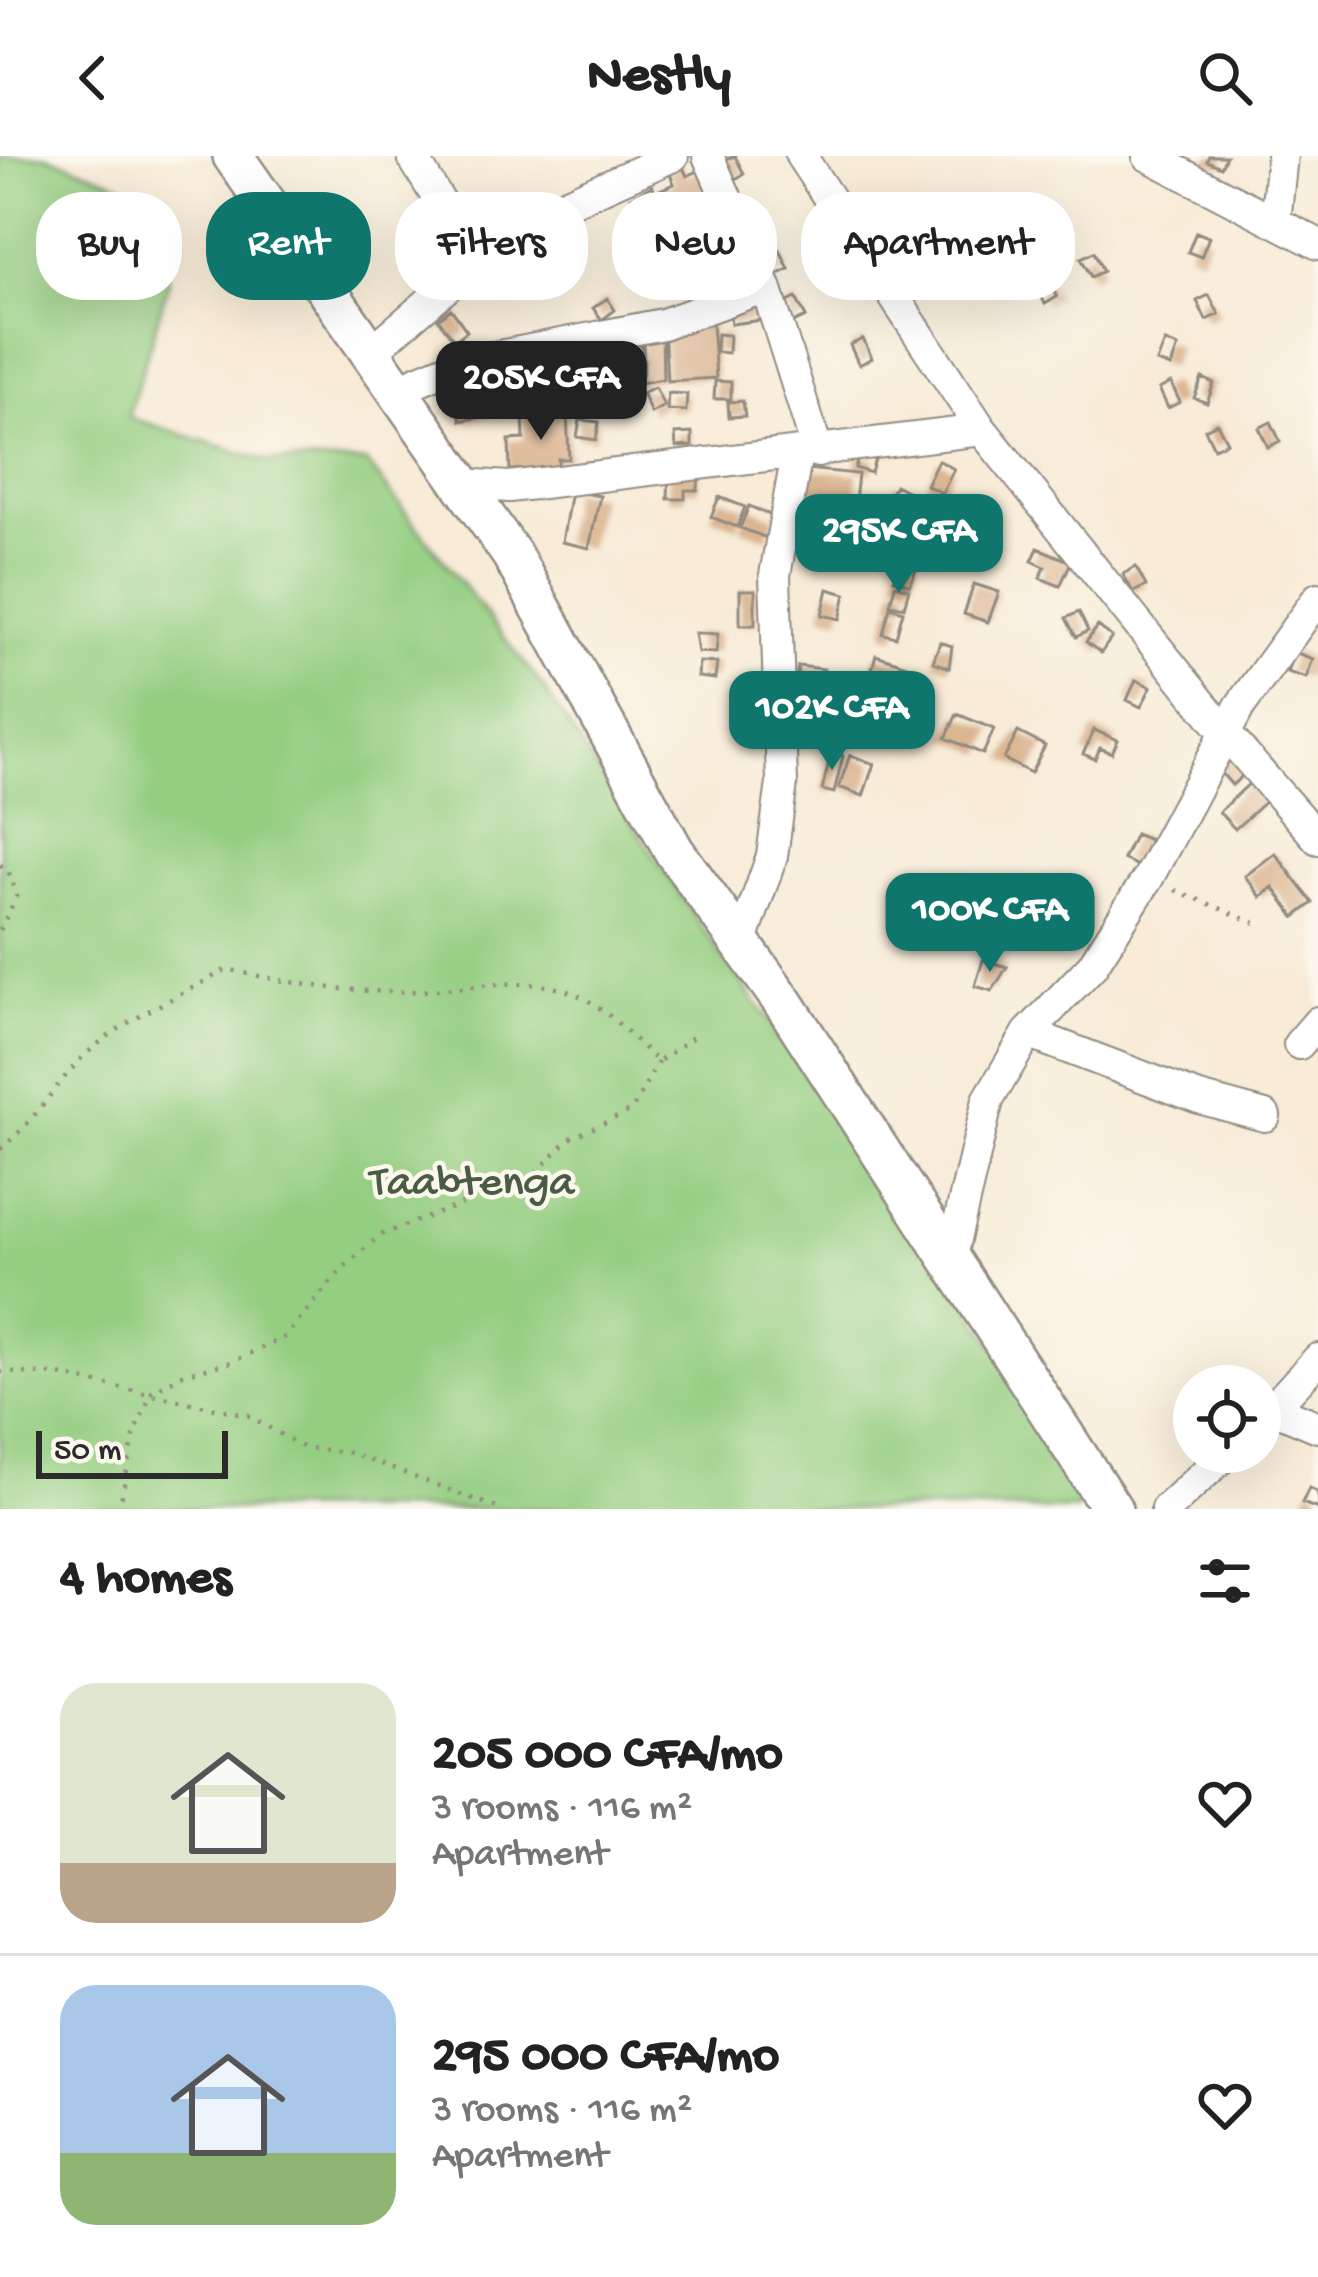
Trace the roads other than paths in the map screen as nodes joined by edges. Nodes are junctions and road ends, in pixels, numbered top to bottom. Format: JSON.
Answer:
{"nodes":[{"id":1,"x":233,"y":156,"type":"edge"},
{"id":2,"x":412,"y":156,"type":"edge"},
{"id":3,"x":673,"y":156,"type":"edge"},
{"id":4,"x":708,"y":156,"type":"edge"},
{"id":5,"x":801,"y":156,"type":"edge"},
{"id":6,"x":1148,"y":156,"type":"edge"},
{"id":7,"x":1282,"y":156,"type":"edge"},
{"id":8,"x":434,"y":192,"type":"edge"},
{"id":9,"x":724,"y":192,"type":"edge"},
{"id":10,"x":588,"y":194,"type":"edge"},
{"id":11,"x":1275,"y":222,"type":"junction"},
{"id":12,"x":1318,"y":244,"type":"edge"},
{"id":13,"x":433,"y":300,"type":"edge"},
{"id":14,"x":730,"y":300,"type":"edge"},
{"id":15,"x":769,"y":300,"type":"edge"},
{"id":16,"x":371,"y":352,"type":"junction"},
{"id":17,"x":398,"y":388,"type":"junction"},
{"id":18,"x":982,"y":430,"type":"junction"},
{"id":19,"x":808,"y":453,"type":"junction"},
{"id":20,"x":462,"y":484,"type":"junction"},
{"id":21,"x":1318,"y":598,"type":"edge"},
{"id":22,"x":1228,"y":736,"type":"junction"},
{"id":23,"x":1318,"y":839,"type":"edge"},
{"id":24,"x":742,"y":941,"type":"junction"},
{"id":25,"x":1028,"y":1033,"type":"junction"},
{"id":26,"x":1265,"y":1116,"type":"dead end"},
{"id":27,"x":951,"y":1256,"type":"junction"},
{"id":28,"x":1314,"y":1368,"type":"edge"},
{"id":29,"x":1281,"y":1401,"type":"edge"},
{"id":30,"x":1281,"y":1418,"type":"edge"},
{"id":31,"x":1318,"y":1427,"type":"edge"},
{"id":32,"x":1205,"y":1473,"type":"edge"},
{"id":33,"x":1112,"y":1509,"type":"edge"},
{"id":34,"x":1166,"y":1509,"type":"edge"}],
"edges":[{"from":1,"to":16,"type":"street"},
{"from":2,"to":8,"type":"street"},
{"from":3,"to":10,"type":"street"},
{"from":4,"to":9,"type":"street"},
{"from":5,"to":18,"type":"street"},
{"from":6,"to":11,"type":"street"},
{"from":7,"to":11,"type":"street"},
{"from":11,"to":12,"type":"street"},
{"from":13,"to":16,"type":"street"},
{"from":14,"to":17,"type":"street"},
{"from":15,"to":19,"type":"street"},
{"from":16,"to":17,"type":"street"},
{"from":17,"to":20,"type":"street"},
{"from":18,"to":19,"type":"street"},
{"from":18,"to":22,"type":"street"},
{"from":19,"to":20,"type":"street"},
{"from":19,"to":24,"type":"street"},
{"from":20,"to":24,"type":"street"},
{"from":21,"to":22,"type":"street"},
{"from":22,"to":23,"type":"street"},
{"from":22,"to":25,"type":"street"},
{"from":24,"to":27,"type":"street"},
{"from":25,"to":26,"type":"street"},
{"from":25,"to":27,"type":"street"},
{"from":27,"to":33,"type":"street"},
{"from":28,"to":29,"type":"street"},
{"from":30,"to":31,"type":"street"},
{"from":32,"to":34,"type":"street"}]}
